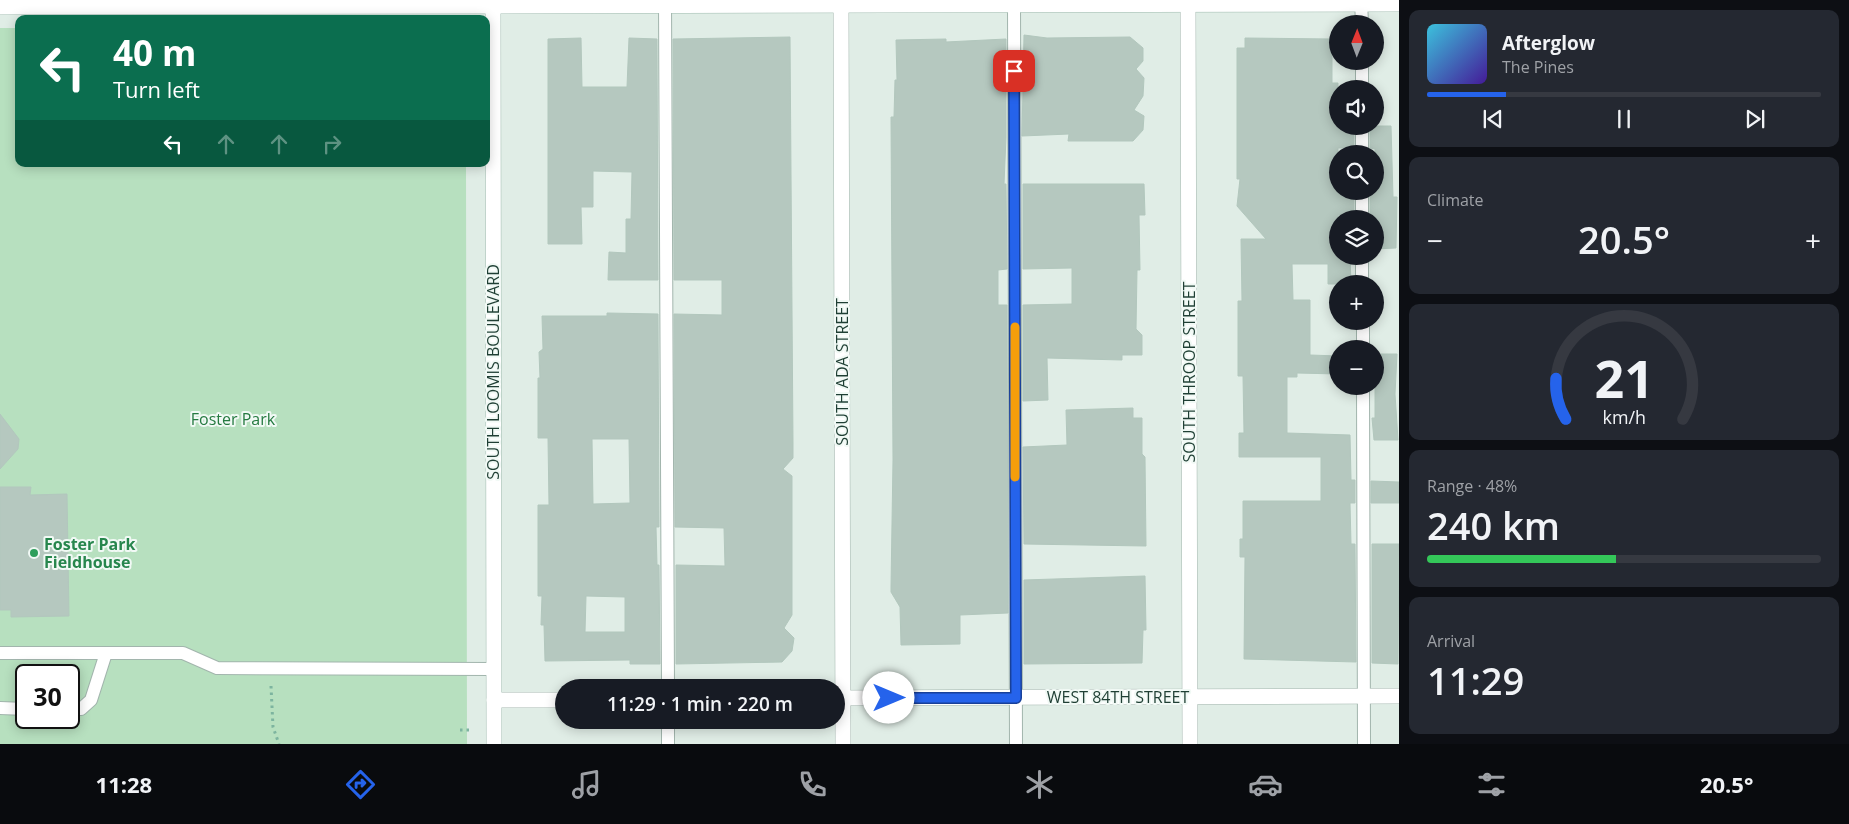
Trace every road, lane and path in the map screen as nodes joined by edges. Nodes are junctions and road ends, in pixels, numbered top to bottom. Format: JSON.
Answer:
{"nodes":[{"id":1,"x":841,"y":2,"type":"edge"},
{"id":2,"x":1014,"y":2,"type":"edge"},
{"id":3,"x":1188,"y":2,"type":"edge"},
{"id":4,"x":1362,"y":2,"type":"edge"},
{"id":5,"x":144,"y":3,"type":"edge"},
{"id":6,"x":317,"y":3,"type":"edge"},
{"id":7,"x":492,"y":3,"type":"edge"},
{"id":8,"x":665,"y":3,"type":"edge"},
{"id":9,"x":1399,"y":4,"type":"edge"},
{"id":10,"x":0,"y":7,"type":"edge"},
{"id":11,"x":1362,"y":15,"type":"edge"},
{"id":12,"x":1363,"y":395,"type":"edge"},
{"id":13,"x":0,"y":653,"type":"edge"},
{"id":14,"x":106,"y":653,"type":"junction"},
{"id":15,"x":270,"y":669,"type":"junction"},
{"id":16,"x":494,"y":669,"type":"junction"},
{"id":17,"x":668,"y":679,"type":"edge"},
{"id":18,"x":840,"y":679,"type":"edge"},
{"id":19,"x":1364,"y":696,"type":"junction"},
{"id":20,"x":1399,"y":696,"type":"edge"},
{"id":21,"x":1190,"y":697,"type":"junction"},
{"id":22,"x":845,"y":698,"type":"edge"},
{"id":23,"x":1016,"y":698,"type":"junction"},
{"id":24,"x":494,"y":700,"type":"junction"},
{"id":25,"x":555,"y":700,"type":"edge"},
{"id":26,"x":0,"y":708,"type":"edge"},
{"id":27,"x":15,"y":708,"type":"edge"},
{"id":28,"x":80,"y":710,"type":"edge"},
{"id":29,"x":668,"y":729,"type":"edge"},
{"id":30,"x":842,"y":729,"type":"edge"},
{"id":31,"x":460,"y":730,"type":"dead end"},
{"id":32,"x":469,"y":730,"type":"dead end"},
{"id":33,"x":279,"y":744,"type":"edge"},
{"id":34,"x":494,"y":744,"type":"edge"},
{"id":35,"x":668,"y":744,"type":"edge"},
{"id":36,"x":843,"y":744,"type":"edge"},
{"id":37,"x":1016,"y":744,"type":"edge"},
{"id":38,"x":1190,"y":744,"type":"edge"},
{"id":39,"x":1364,"y":744,"type":"edge"}],
"edges":[{"from":1,"to":2,"type":"street"},
{"from":1,"to":8,"type":"street"},
{"from":1,"to":18,"type":"street","name":"SOUTH ADA STREET"},
{"from":2,"to":3,"type":"street"},
{"from":2,"to":23,"type":"lane"},
{"from":3,"to":4,"type":"street"},
{"from":3,"to":21,"type":"street","name":"SOUTH THROOP STREET"},
{"from":4,"to":9,"type":"street"},
{"from":4,"to":11,"type":"lane"},
{"from":5,"to":6,"type":"street"},
{"from":5,"to":10,"type":"street"},
{"from":6,"to":7,"type":"street"},
{"from":7,"to":8,"type":"street"},
{"from":7,"to":16,"type":"street","name":"SOUTH LOOMIS BOULEVARD"},
{"from":8,"to":17,"type":"lane"},
{"from":12,"to":19,"type":"lane"},
{"from":13,"to":14,"type":"lane"},
{"from":14,"to":15,"type":"lane"},
{"from":14,"to":28,"type":"lane"},
{"from":15,"to":16,"type":"lane"},
{"from":15,"to":33,"type":"path"},
{"from":16,"to":24,"type":"street","name":"SOUTH LOOMIS BOULEVARD"},
{"from":19,"to":20,"type":"street","name":"WEST 84TH STREET"},
{"from":19,"to":21,"type":"street","name":"WEST 84TH STREET"},
{"from":19,"to":39,"type":"lane"},
{"from":21,"to":23,"type":"street","name":"WEST 84TH STREET"},
{"from":21,"to":38,"type":"street","name":"SOUTH THROOP STREET"},
{"from":22,"to":23,"type":"street","name":"WEST 84TH STREET"},
{"from":23,"to":37,"type":"lane"},
{"from":24,"to":25,"type":"street"},
{"from":24,"to":34,"type":"street","name":"SOUTH LOOMIS BOULEVARD"},
{"from":26,"to":27,"type":"lane"},
{"from":29,"to":35,"type":"lane"},
{"from":30,"to":36,"type":"street","name":"SOUTH ADA STREET"},
{"from":31,"to":32,"type":"path"}]}
